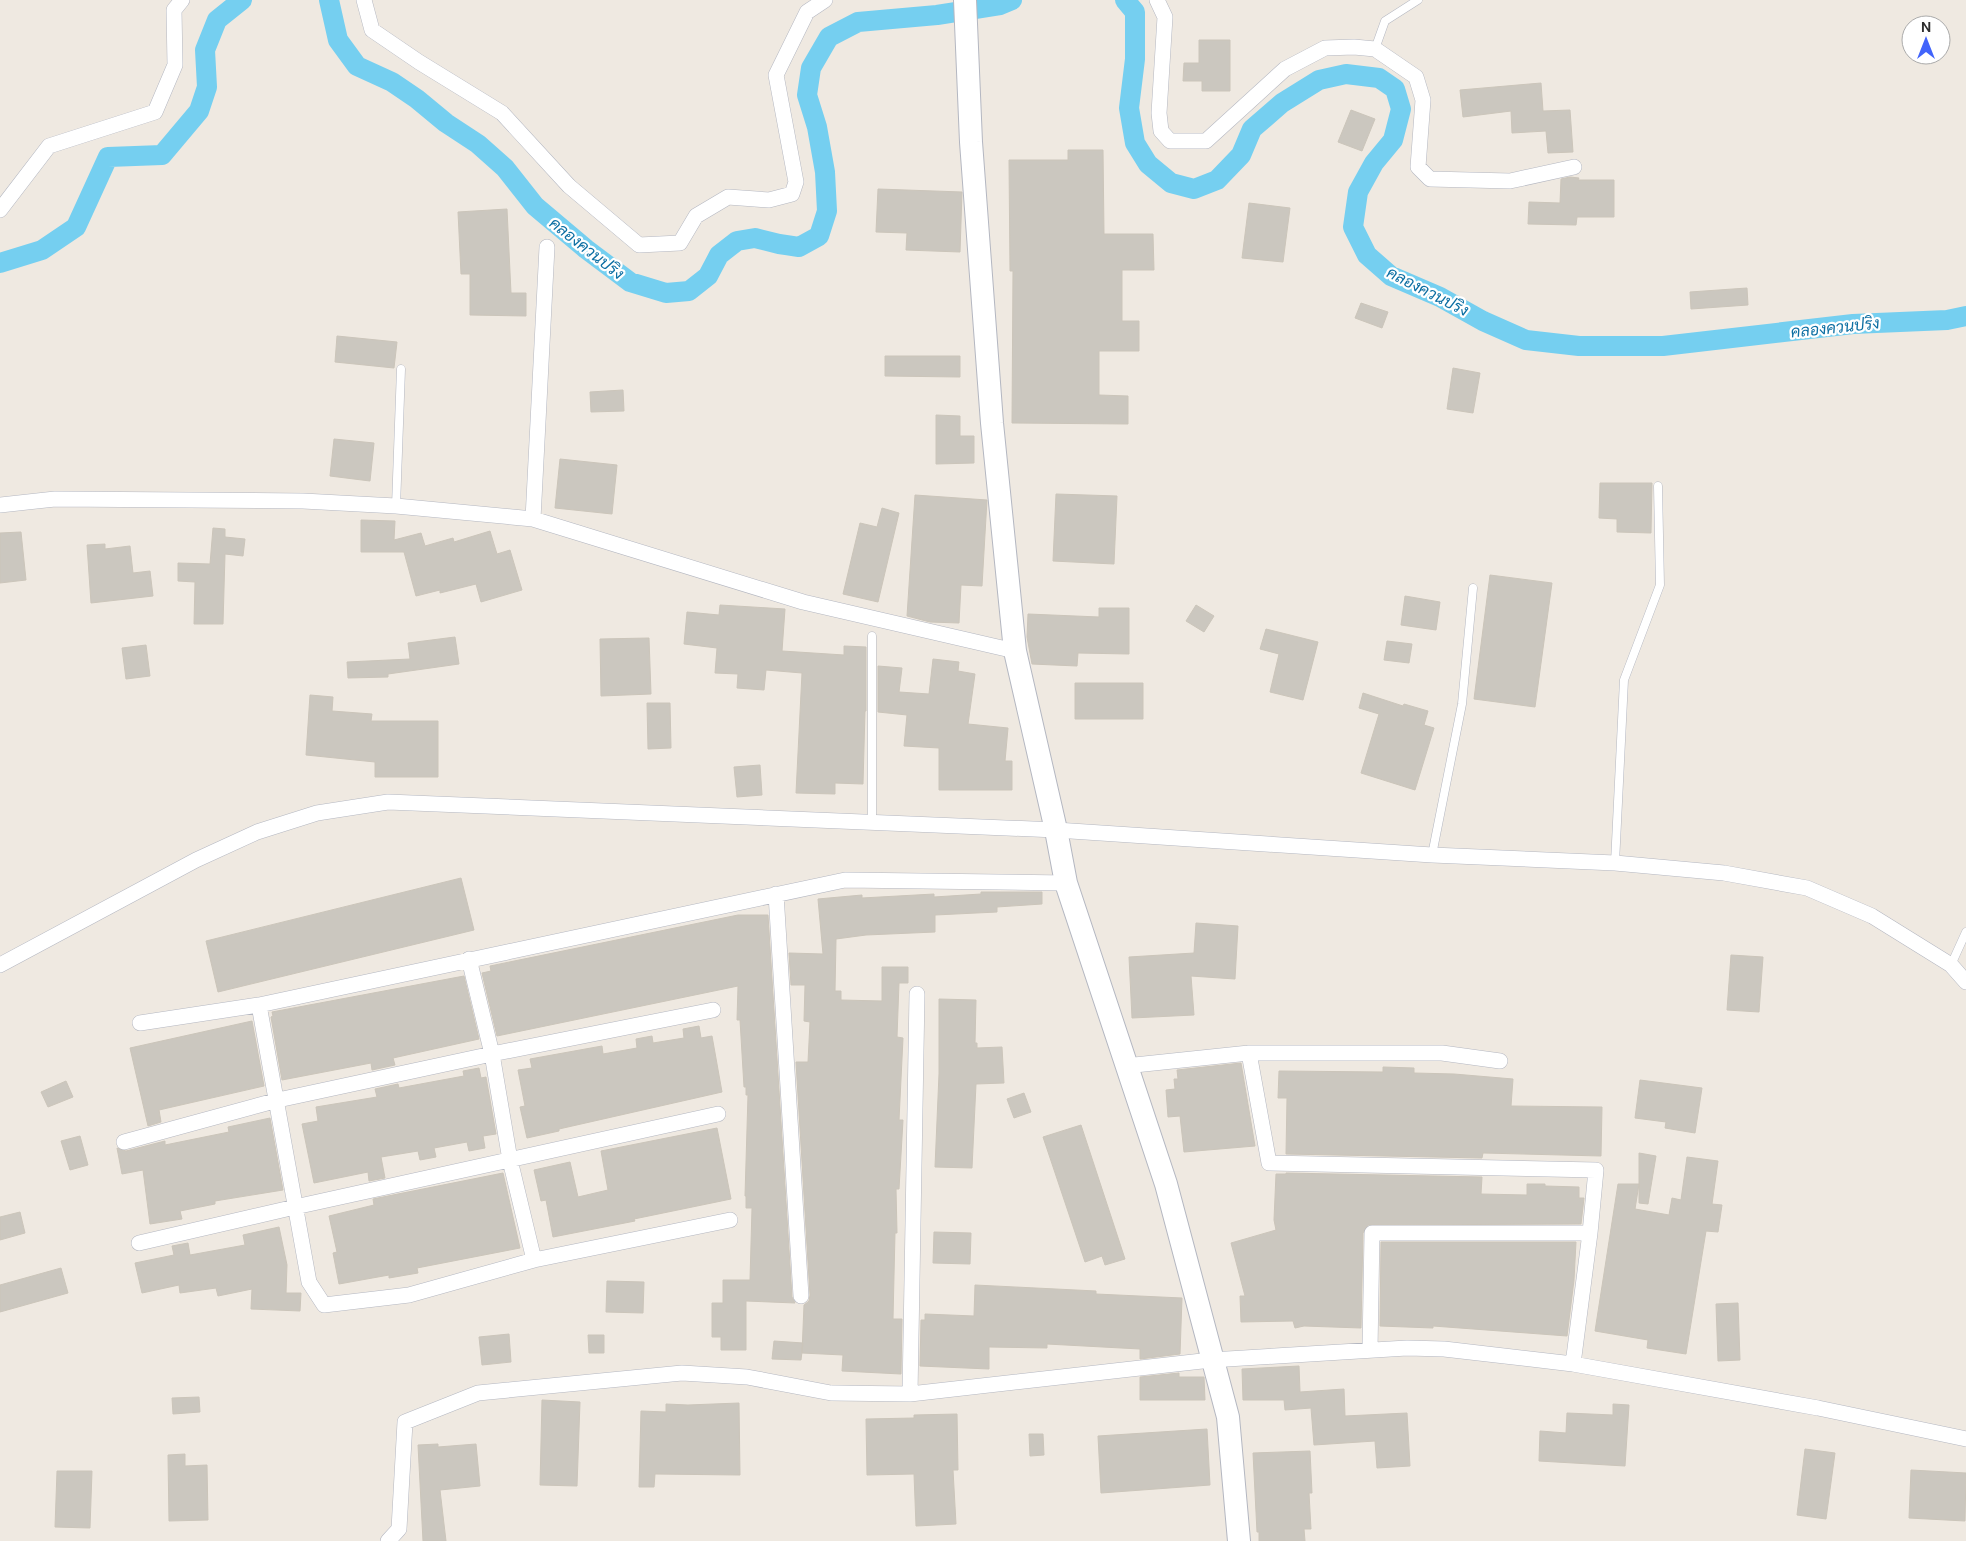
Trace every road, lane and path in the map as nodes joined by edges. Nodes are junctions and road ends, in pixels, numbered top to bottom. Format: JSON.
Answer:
{"nodes":[{"id":1,"x":182,"y":0,"type":"edge"},
{"id":2,"x":364,"y":0,"type":"edge"},
{"id":3,"x":826,"y":0,"type":"edge"},
{"id":4,"x":965,"y":0,"type":"edge"},
{"id":5,"x":1157,"y":0,"type":"edge"},
{"id":6,"x":1418,"y":0,"type":"edge"},
{"id":7,"x":1375,"y":50,"type":"junction"},
{"id":8,"x":1574,"y":168,"type":"dead end"},
{"id":9,"x":0,"y":210,"type":"edge"},
{"id":10,"x":547,"y":247,"type":"dead end"},
{"id":11,"x":400,"y":369,"type":"dead end"},
{"id":12,"x":1658,"y":486,"type":"dead end"},
{"id":13,"x":0,"y":505,"type":"edge"},
{"id":14,"x":396,"y":506,"type":"junction"},
{"id":15,"x":533,"y":519,"type":"junction"},
{"id":16,"x":1473,"y":588,"type":"dead end"},
{"id":17,"x":872,"y":636,"type":"dead end"},
{"id":18,"x":1015,"y":652,"type":"junction"},
{"id":19,"x":872,"y":821,"type":"junction"},
{"id":20,"x":1056,"y":830,"type":"junction"},
{"id":21,"x":1432,"y":855,"type":"junction"},
{"id":22,"x":1615,"y":863,"type":"junction"},
{"id":23,"x":1066,"y":883,"type":"junction"},
{"id":24,"x":776,"y":894,"type":"junction"},
{"id":25,"x":1966,"y":932,"type":"edge"},
{"id":26,"x":469,"y":959,"type":"junction"},
{"id":27,"x":0,"y":965,"type":"edge"},
{"id":28,"x":1951,"y":965,"type":"junction"},
{"id":29,"x":1966,"y":982,"type":"edge"},
{"id":30,"x":917,"y":994,"type":"dead end"},
{"id":31,"x":259,"y":1005,"type":"junction"},
{"id":32,"x":714,"y":1010,"type":"dead end"},
{"id":33,"x":140,"y":1023,"type":"dead end"},
{"id":34,"x":1249,"y":1053,"type":"junction"},
{"id":35,"x":492,"y":1054,"type":"junction"},
{"id":36,"x":1500,"y":1061,"type":"dead end"},
{"id":37,"x":1125,"y":1066,"type":"junction"},
{"id":38,"x":278,"y":1100,"type":"junction"},
{"id":39,"x":718,"y":1114,"type":"dead end"},
{"id":40,"x":124,"y":1142,"type":"dead end"},
{"id":41,"x":510,"y":1160,"type":"junction"},
{"id":42,"x":295,"y":1207,"type":"junction"},
{"id":43,"x":730,"y":1220,"type":"dead end"},
{"id":44,"x":1590,"y":1234,"type":"junction"},
{"id":45,"x":139,"y":1243,"type":"dead end"},
{"id":46,"x":534,"y":1260,"type":"junction"},
{"id":47,"x":801,"y":1296,"type":"dead end"},
{"id":48,"x":1370,"y":1350,"type":"junction"},
{"id":49,"x":1211,"y":1360,"type":"junction"},
{"id":50,"x":1573,"y":1364,"type":"junction"},
{"id":51,"x":910,"y":1394,"type":"junction"},
{"id":52,"x":1966,"y":1439,"type":"edge"},
{"id":53,"x":388,"y":1541,"type":"edge"},
{"id":54,"x":1239,"y":1541,"type":"edge"}],
"edges":[{"from":1,"to":9,"type":"street"},
{"from":2,"to":3,"type":"street"},
{"from":4,"to":18,"type":"street"},
{"from":5,"to":7,"type":"street"},
{"from":6,"to":7,"type":"lane"},
{"from":7,"to":8,"type":"street"},
{"from":10,"to":15,"type":"street"},
{"from":11,"to":14,"type":"lane"},
{"from":12,"to":22,"type":"lane"},
{"from":13,"to":14,"type":"street"},
{"from":14,"to":15,"type":"street"},
{"from":15,"to":18,"type":"street"},
{"from":16,"to":21,"type":"lane"},
{"from":17,"to":19,"type":"lane"},
{"from":18,"to":20,"type":"street"},
{"from":19,"to":20,"type":"street"},
{"from":19,"to":27,"type":"street"},
{"from":20,"to":21,"type":"street"},
{"from":20,"to":23,"type":"street"},
{"from":21,"to":22,"type":"street"},
{"from":22,"to":28,"type":"street"},
{"from":23,"to":24,"type":"street"},
{"from":23,"to":37,"type":"street"},
{"from":24,"to":26,"type":"street"},
{"from":24,"to":47,"type":"street"},
{"from":25,"to":28,"type":"lane"},
{"from":26,"to":31,"type":"street"},
{"from":26,"to":35,"type":"street"},
{"from":28,"to":29,"type":"street"},
{"from":30,"to":51,"type":"street"},
{"from":31,"to":33,"type":"street"},
{"from":31,"to":38,"type":"street"},
{"from":32,"to":35,"type":"street"},
{"from":34,"to":36,"type":"street"},
{"from":34,"to":37,"type":"street"},
{"from":34,"to":44,"type":"street"},
{"from":35,"to":38,"type":"street"},
{"from":35,"to":41,"type":"street"},
{"from":37,"to":49,"type":"street"},
{"from":38,"to":40,"type":"street"},
{"from":38,"to":42,"type":"street"},
{"from":39,"to":41,"type":"street"},
{"from":41,"to":42,"type":"street"},
{"from":41,"to":46,"type":"street"},
{"from":42,"to":45,"type":"street"},
{"from":42,"to":46,"type":"street"},
{"from":43,"to":46,"type":"street"},
{"from":44,"to":48,"type":"street"},
{"from":44,"to":50,"type":"street"},
{"from":48,"to":49,"type":"street"},
{"from":48,"to":50,"type":"street"},
{"from":49,"to":51,"type":"street"},
{"from":49,"to":54,"type":"street"},
{"from":50,"to":52,"type":"street"},
{"from":51,"to":53,"type":"street"}]}
